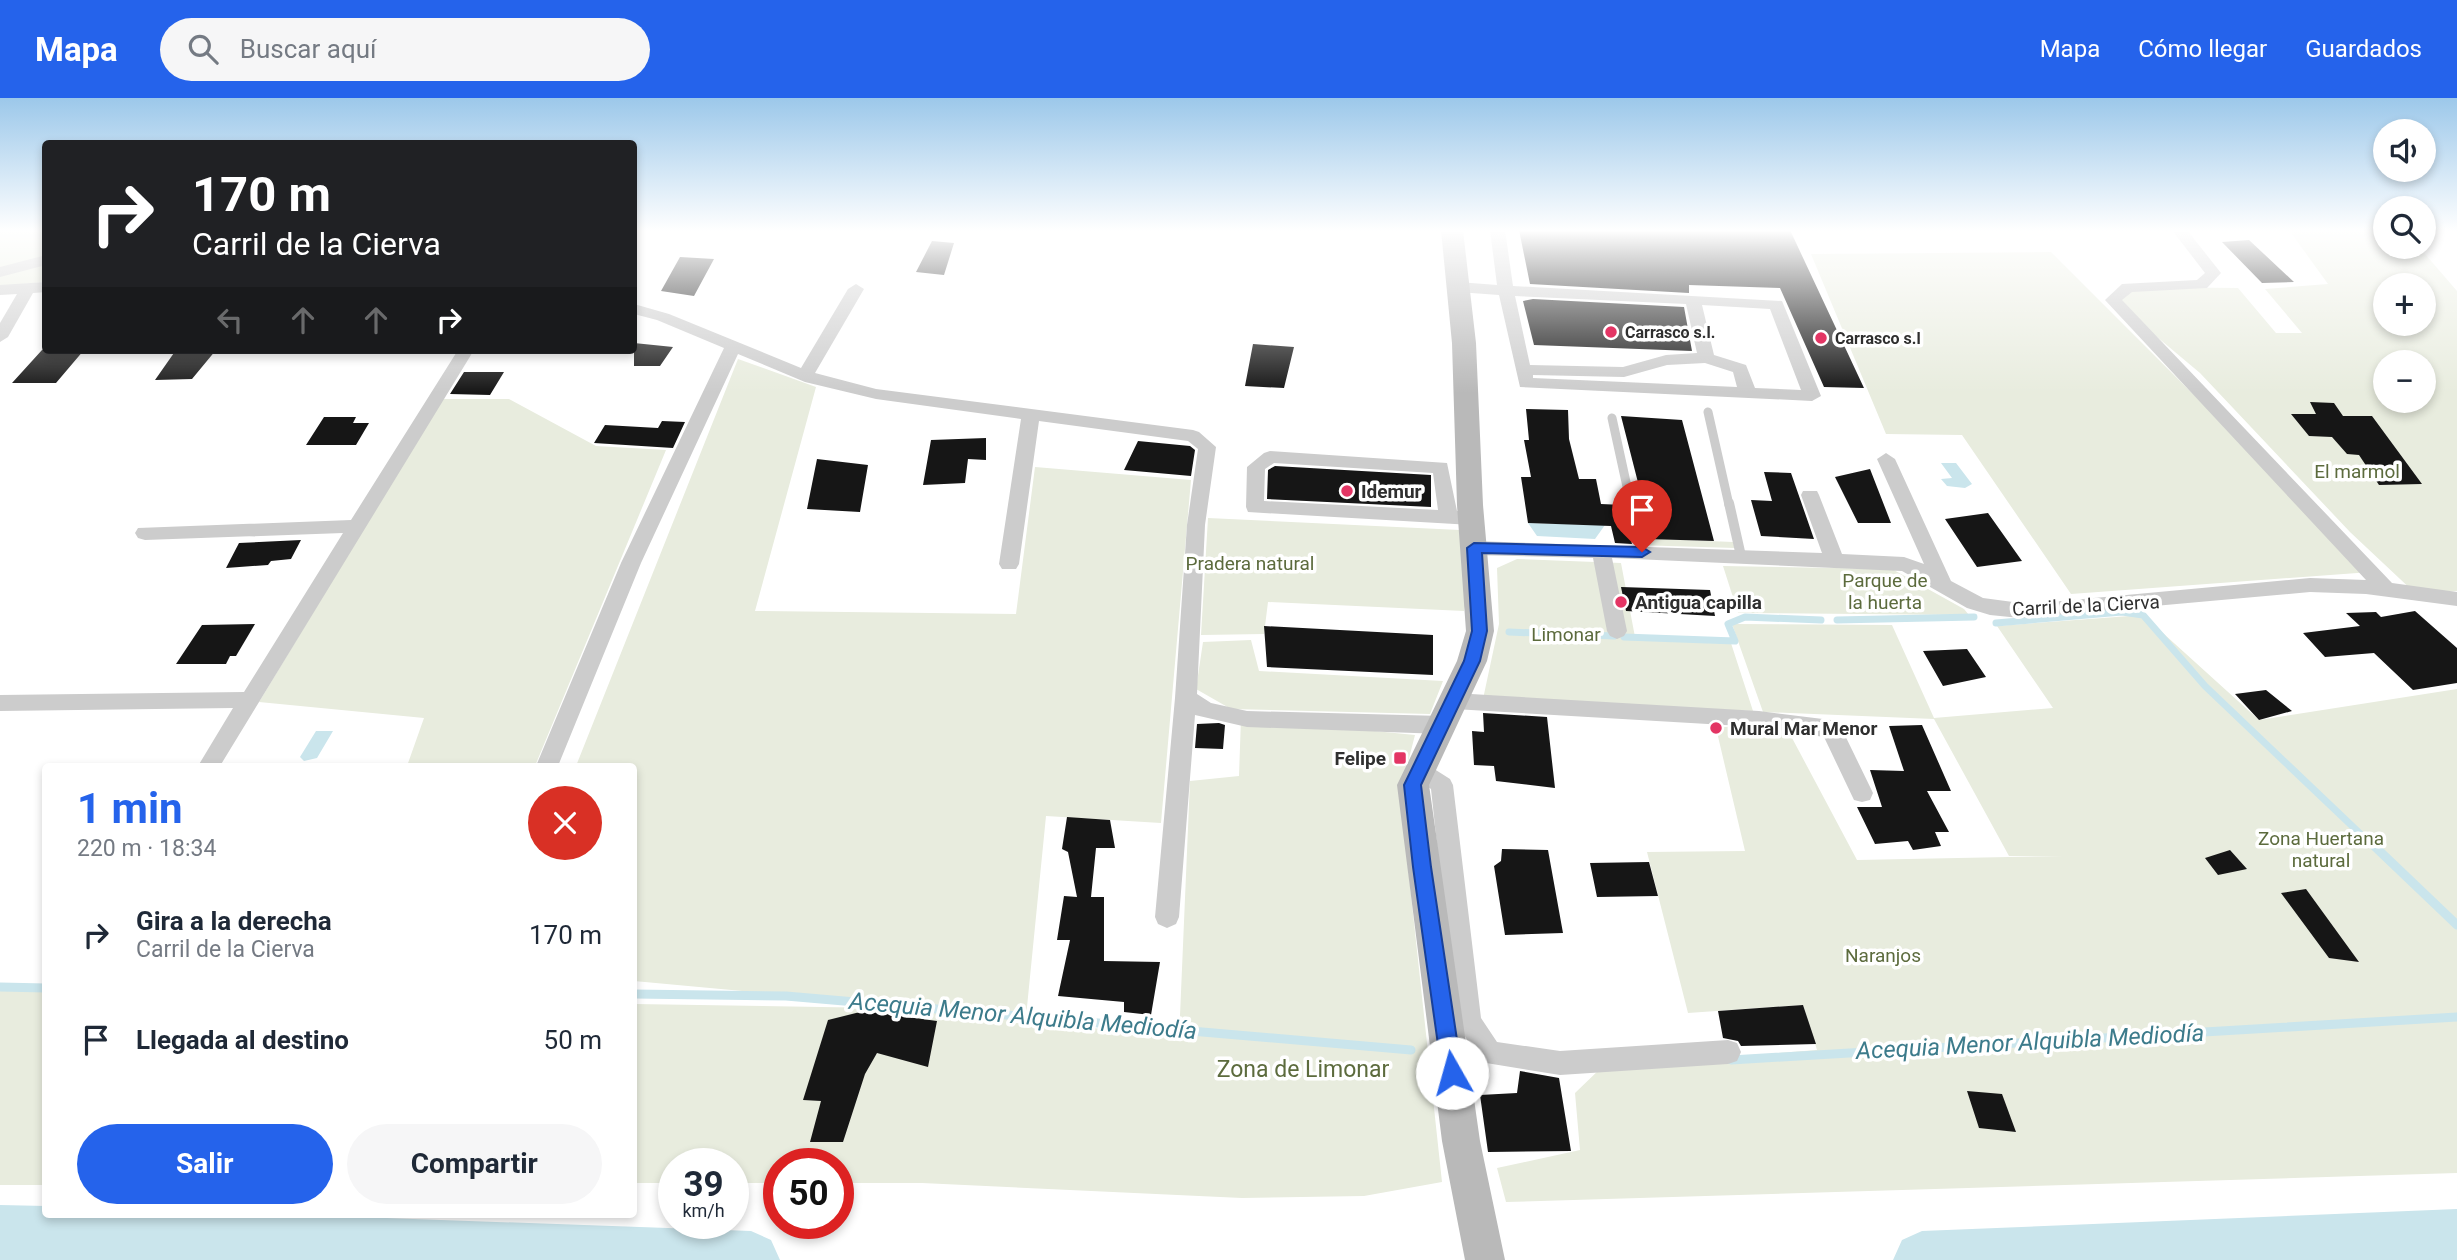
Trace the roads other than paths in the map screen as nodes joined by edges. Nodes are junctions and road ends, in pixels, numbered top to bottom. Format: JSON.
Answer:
{"nodes":[{"id":1,"x":1511,"y":284,"type":"edge"},
{"id":2,"x":2202,"y":284,"type":"edge"},
{"id":3,"x":37,"y":287,"type":"edge"},
{"id":4,"x":1458,"y":287,"type":"joint"},
{"id":5,"x":856,"y":289,"type":"dead end"},
{"id":6,"x":0,"y":290,"type":"edge"},
{"id":7,"x":1513,"y":290,"type":"junction"},
{"id":8,"x":637,"y":310,"type":"edge"},
{"id":9,"x":0,"y":337,"type":"edge"},
{"id":10,"x":734,"y":345,"type":"junction"},
{"id":11,"x":464,"y":354,"type":"edge"},
{"id":12,"x":1706,"y":358,"type":"junction"},
{"id":13,"x":1523,"y":370,"type":"junction"},
{"id":14,"x":805,"y":376,"type":"junction"},
{"id":15,"x":1748,"y":393,"type":"junction"},
{"id":16,"x":1708,"y":412,"type":"dead end"},
{"id":17,"x":1031,"y":413,"type":"junction"},
{"id":18,"x":1612,"y":418,"type":"dead end"},
{"id":19,"x":1886,"y":460,"type":"dead end"},
{"id":20,"x":1810,"y":495,"type":"dead end"},
{"id":21,"x":1460,"y":518,"type":"junction"},
{"id":22,"x":358,"y":526,"type":"junction"},
{"id":23,"x":145,"y":533,"type":"dead end"},
{"id":24,"x":1474,"y":548,"type":"junction"},
{"id":25,"x":1601,"y":551,"type":"junction"},
{"id":26,"x":1642,"y":552,"type":"junction"},
{"id":27,"x":1741,"y":556,"type":"junction"},
{"id":28,"x":1834,"y":559,"type":"junction"},
{"id":29,"x":1009,"y":564,"type":"dead end"},
{"id":30,"x":1942,"y":583,"type":"junction"},
{"id":31,"x":2387,"y":590,"type":"junction"},
{"id":32,"x":2457,"y":598,"type":"edge"},
{"id":33,"x":1617,"y":631,"type":"dead end"},
{"id":34,"x":1186,"y":698,"type":"junction"},
{"id":35,"x":250,"y":700,"type":"junction"},
{"id":36,"x":0,"y":703,"type":"edge"},
{"id":37,"x":1448,"y":713,"type":"junction"},
{"id":38,"x":211,"y":763,"type":"edge"},
{"id":39,"x":548,"y":763,"type":"edge"},
{"id":40,"x":1420,"y":769,"type":"junction"},
{"id":41,"x":1862,"y":793,"type":"dead end"},
{"id":42,"x":1167,"y":917,"type":"dead end"},
{"id":43,"x":1728,"y":1052,"type":"dead end"},
{"id":44,"x":1485,"y":1260,"type":"edge"}],
"edges":[{"from":1,"to":7,"type":"street"},
{"from":2,"to":31,"type":"street"},
{"from":3,"to":6,"type":"street"},
{"from":3,"to":9,"type":"street"},
{"from":4,"to":7,"type":"street"},
{"from":4,"to":21,"type":"main road"},
{"from":5,"to":14,"type":"street"},
{"from":7,"to":12,"type":"street"},
{"from":7,"to":13,"type":"street"},
{"from":7,"to":15,"type":"street"},
{"from":8,"to":10,"type":"street"},
{"from":10,"to":14,"type":"street"},
{"from":10,"to":39,"type":"street"},
{"from":11,"to":22,"type":"street"},
{"from":12,"to":13,"type":"street"},
{"from":12,"to":15,"type":"street"},
{"from":13,"to":15,"type":"street"},
{"from":14,"to":17,"type":"street"},
{"from":16,"to":27,"type":"lane"},
{"from":17,"to":29,"type":"street"},
{"from":17,"to":34,"type":"street"},
{"from":18,"to":26,"type":"lane"},
{"from":19,"to":30,"type":"street"},
{"from":20,"to":28,"type":"street"},
{"from":21,"to":21,"type":"street"},
{"from":21,"to":24,"type":"main road"},
{"from":22,"to":23,"type":"street"},
{"from":22,"to":35,"type":"street"},
{"from":24,"to":25,"type":"street","name":"Carril de la Cierva"},
{"from":24,"to":37,"type":"main road"},
{"from":25,"to":26,"type":"street","name":"Carril de la Cierva"},
{"from":25,"to":33,"type":"street"},
{"from":26,"to":27,"type":"street","name":"Carril de la Cierva"},
{"from":27,"to":28,"type":"street","name":"Carril de la Cierva"},
{"from":28,"to":30,"type":"street","name":"Carril de la Cierva"},
{"from":30,"to":31,"type":"street","name":"Carril de la Cierva"},
{"from":31,"to":32,"type":"street","name":"Carril de la Cierva"},
{"from":34,"to":37,"type":"street"},
{"from":34,"to":42,"type":"street"},
{"from":35,"to":36,"type":"street"},
{"from":35,"to":38,"type":"street"},
{"from":37,"to":40,"type":"main road"},
{"from":37,"to":41,"type":"street"},
{"from":40,"to":43,"type":"street"},
{"from":40,"to":44,"type":"main road"}]}
